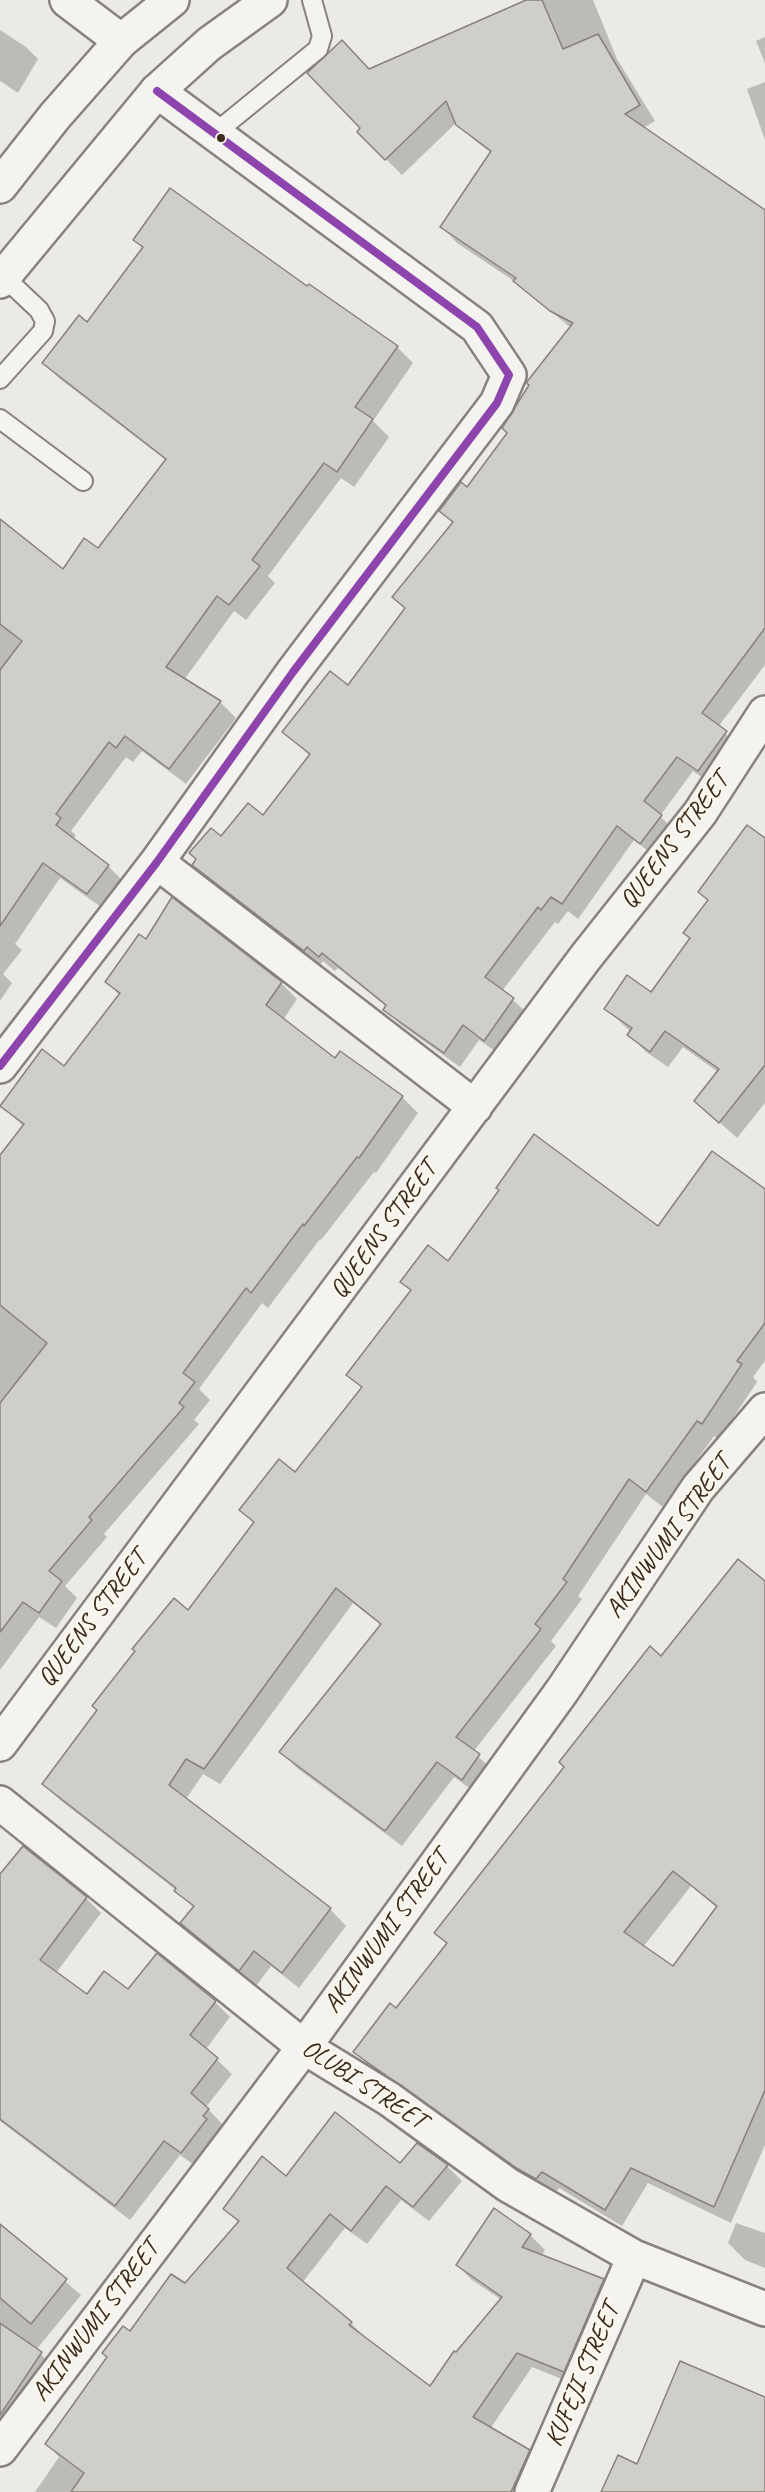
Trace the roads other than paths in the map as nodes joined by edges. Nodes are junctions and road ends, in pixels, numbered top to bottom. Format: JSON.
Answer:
{"nodes":[{"id":1,"x":66,"y":0,"type":"edge"},
{"id":2,"x":172,"y":0,"type":"edge"},
{"id":3,"x":270,"y":0,"type":"edge"},
{"id":4,"x":312,"y":0,"type":"edge"},
{"id":5,"x":121,"y":41,"type":"junction"},
{"id":6,"x":157,"y":91,"type":"junction"},
{"id":7,"x":214,"y":133,"type":"junction"},
{"id":8,"x":0,"y":186,"type":"edge"},
{"id":9,"x":2,"y":278,"type":"edge"},
{"id":10,"x":0,"y":379,"type":"edge"},
{"id":11,"x":0,"y":419,"type":"edge"},
{"id":12,"x":83,"y":481,"type":"dead end"},
{"id":13,"x":765,"y":713,"type":"edge"},
{"id":14,"x":157,"y":862,"type":"junction"},
{"id":15,"x":0,"y":1066,"type":"edge"},
{"id":16,"x":475,"y":1107,"type":"junction"},
{"id":17,"x":764,"y":1412,"type":"edge"},
{"id":18,"x":0,"y":1744,"type":"edge"},
{"id":19,"x":0,"y":1803,"type":"edge"},
{"id":20,"x":304,"y":2047,"type":"junction"},
{"id":21,"x":634,"y":2257,"type":"junction"},
{"id":22,"x":765,"y":2309,"type":"edge"},
{"id":23,"x":0,"y":2449,"type":"edge"},
{"id":24,"x":532,"y":2492,"type":"edge"}],
"edges":[{"from":1,"to":5,"type":"main road"},
{"from":2,"to":5,"type":"main road"},
{"from":3,"to":6,"type":"main road"},
{"from":4,"to":7,"type":"lane"},
{"from":5,"to":8,"type":"main road"},
{"from":6,"to":7,"type":"main road"},
{"from":6,"to":9,"type":"main road"},
{"from":7,"to":14,"type":"main road"},
{"from":9,"to":10,"type":"lane"},
{"from":11,"to":12,"type":"lane"},
{"from":13,"to":16,"type":"main road","name":"QUEENS STREET"},
{"from":14,"to":15,"type":"main road"},
{"from":14,"to":16,"type":"main road"},
{"from":16,"to":18,"type":"main road","name":"QUEENS STREET"},
{"from":17,"to":20,"type":"main road","name":"AKINWUMI STREET"},
{"from":19,"to":20,"type":"main road","name":"OLUBI STREET"},
{"from":20,"to":21,"type":"main road","name":"OLUBI STREET"},
{"from":20,"to":23,"type":"main road","name":"AKINWUMI STREET"},
{"from":21,"to":22,"type":"main road","name":"OLUBI STREET"},
{"from":21,"to":24,"type":"main road","name":"KUFEJI STREET"}]}
